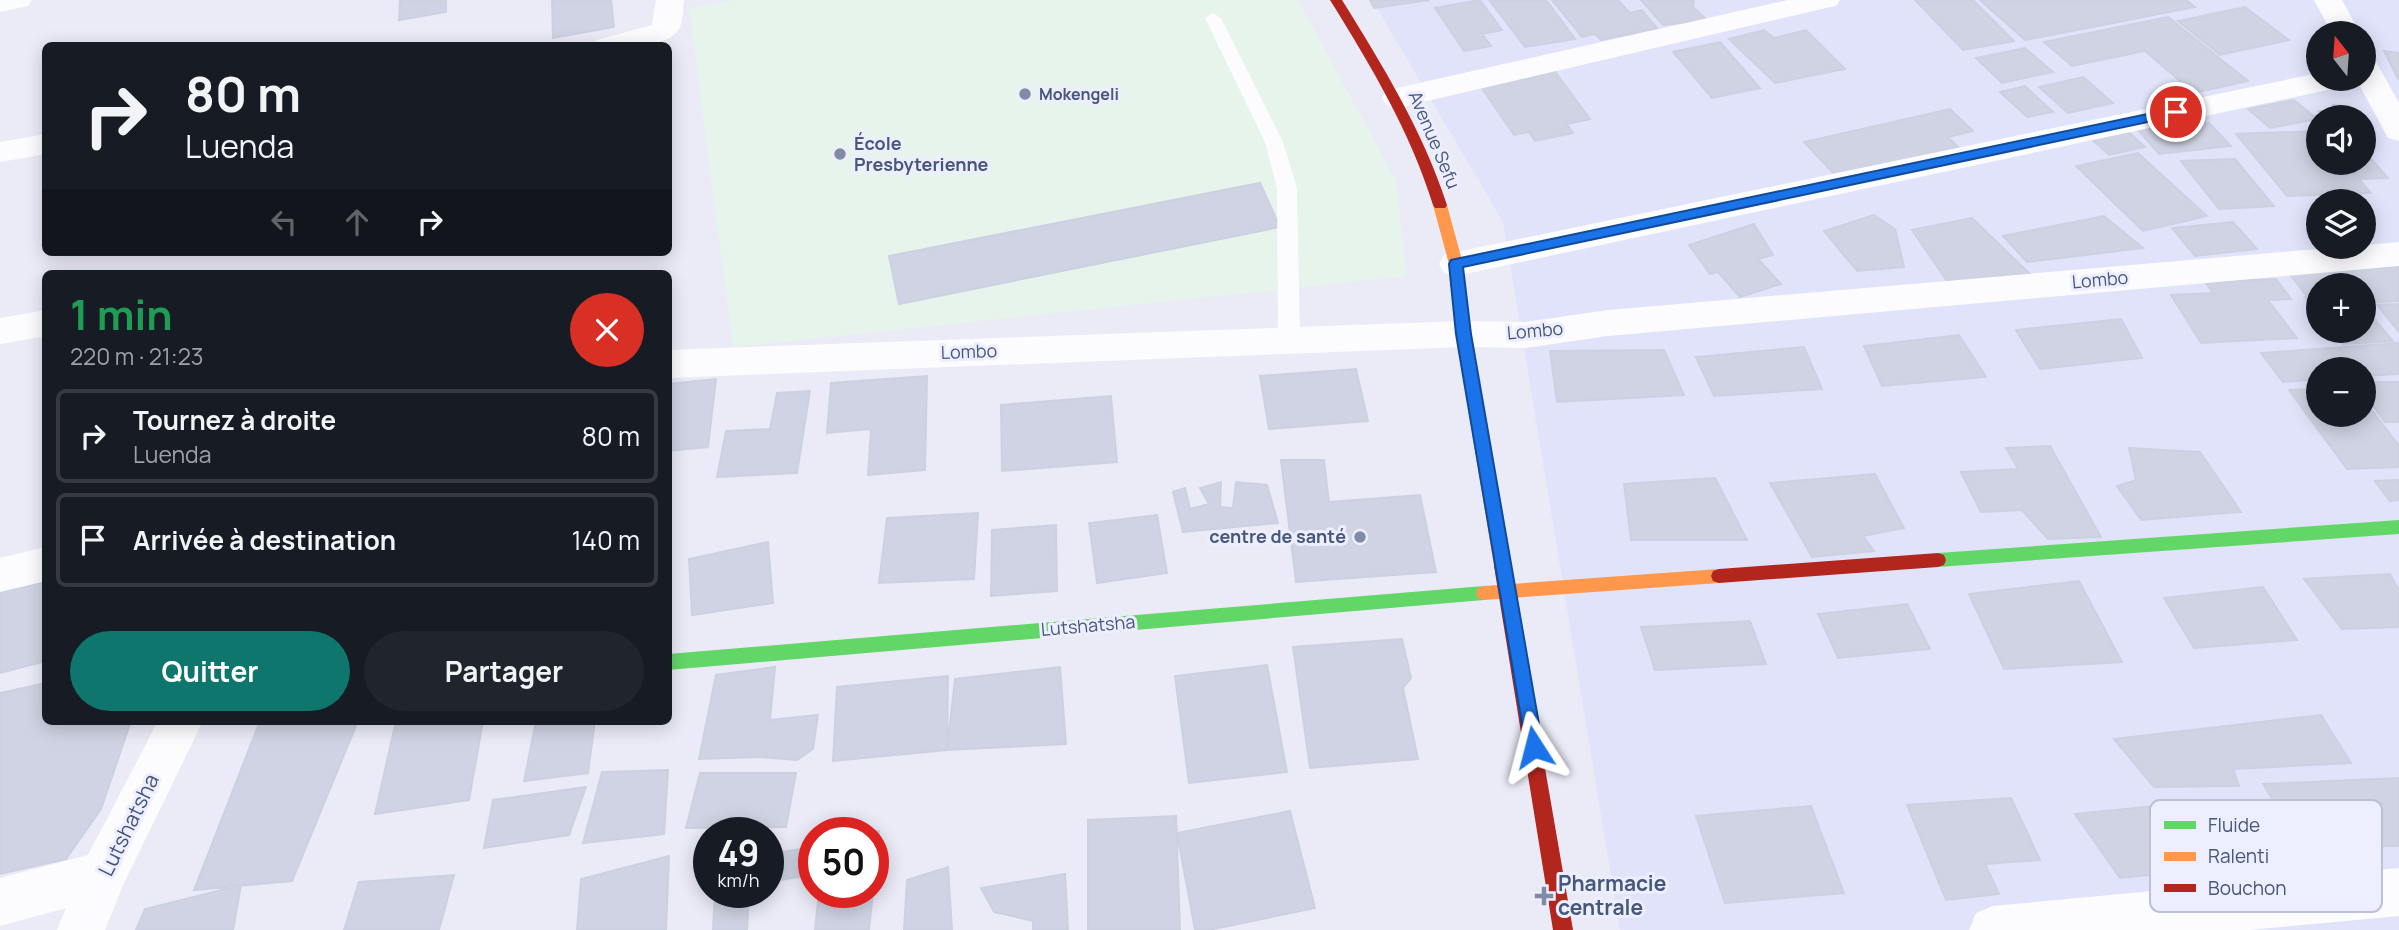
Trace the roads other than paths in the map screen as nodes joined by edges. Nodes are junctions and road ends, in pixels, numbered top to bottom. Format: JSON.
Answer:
{"nodes":[{"id":1,"x":18,"y":0,"type":"edge"},
{"id":2,"x":672,"y":0,"type":"edge"},
{"id":3,"x":1336,"y":0,"type":"edge"},
{"id":4,"x":1826,"y":0,"type":"edge"},
{"id":5,"x":2328,"y":0,"type":"edge"},
{"id":6,"x":0,"y":3,"type":"edge"},
{"id":7,"x":1213,"y":18,"type":"dead end"},
{"id":8,"x":2339,"y":21,"type":"edge"},
{"id":9,"x":622,"y":42,"type":"edge"},
{"id":10,"x":2306,"y":86,"type":"edge"},
{"id":11,"x":2376,"y":90,"type":"edge"},
{"id":12,"x":1396,"y":98,"type":"junction"},
{"id":13,"x":2399,"y":131,"type":"edge"},
{"id":14,"x":42,"y":145,"type":"edge"},
{"id":15,"x":0,"y":152,"type":"edge"},
{"id":16,"x":2399,"y":254,"type":"edge"},
{"id":17,"x":1456,"y":264,"type":"junction"},
{"id":18,"x":42,"y":324,"type":"edge"},
{"id":19,"x":0,"y":331,"type":"edge"},
{"id":20,"x":1464,"y":334,"type":"junction"},
{"id":21,"x":1289,"y":340,"type":"junction"},
{"id":22,"x":672,"y":364,"type":"edge"},
{"id":23,"x":2399,"y":527,"type":"edge"},
{"id":24,"x":42,"y":565,"type":"edge"},
{"id":25,"x":0,"y":575,"type":"edge"},
{"id":26,"x":1508,"y":591,"type":"junction"},
{"id":27,"x":672,"y":662,"type":"edge"},
{"id":28,"x":179,"y":725,"type":"edge"},
{"id":29,"x":103,"y":874,"type":"junction"},
{"id":30,"x":0,"y":902,"type":"edge"},
{"id":31,"x":2185,"y":912,"type":"edge"},
{"id":32,"x":81,"y":930,"type":"edge"},
{"id":33,"x":1563,"y":930,"type":"edge"},
{"id":34,"x":1993,"y":930,"type":"edge"}],
"edges":[{"from":1,"to":6,"type":"street"},
{"from":2,"to":9,"type":"street"},
{"from":3,"to":12,"type":"street","name":"Avenue Sefu"},
{"from":4,"to":12,"type":"street"},
{"from":5,"to":8,"type":"street"},
{"from":7,"to":21,"type":"lane"},
{"from":10,"to":17,"type":"street"},
{"from":11,"to":13,"type":"street"},
{"from":12,"to":17,"type":"street","name":"Avenue Sefu"},
{"from":14,"to":15,"type":"street"},
{"from":16,"to":20,"type":"street","name":"Lombo"},
{"from":17,"to":20,"type":"street","name":"Avenue Sefu"},
{"from":18,"to":19,"type":"street"},
{"from":20,"to":21,"type":"street","name":"Lombo"},
{"from":20,"to":26,"type":"street","name":"Avenue Sefu"},
{"from":21,"to":22,"type":"street","name":"Lombo"},
{"from":23,"to":26,"type":"street","name":"Lutshatsha"},
{"from":24,"to":25,"type":"street"},
{"from":26,"to":27,"type":"street","name":"Lutshatsha"},
{"from":26,"to":33,"type":"street","name":"Avenue Sefu"},
{"from":28,"to":29,"type":"street","name":"Lutshatsha"},
{"from":29,"to":30,"type":"street"},
{"from":29,"to":32,"type":"street","name":"Lutshatsha"},
{"from":31,"to":34,"type":"street"}]}
